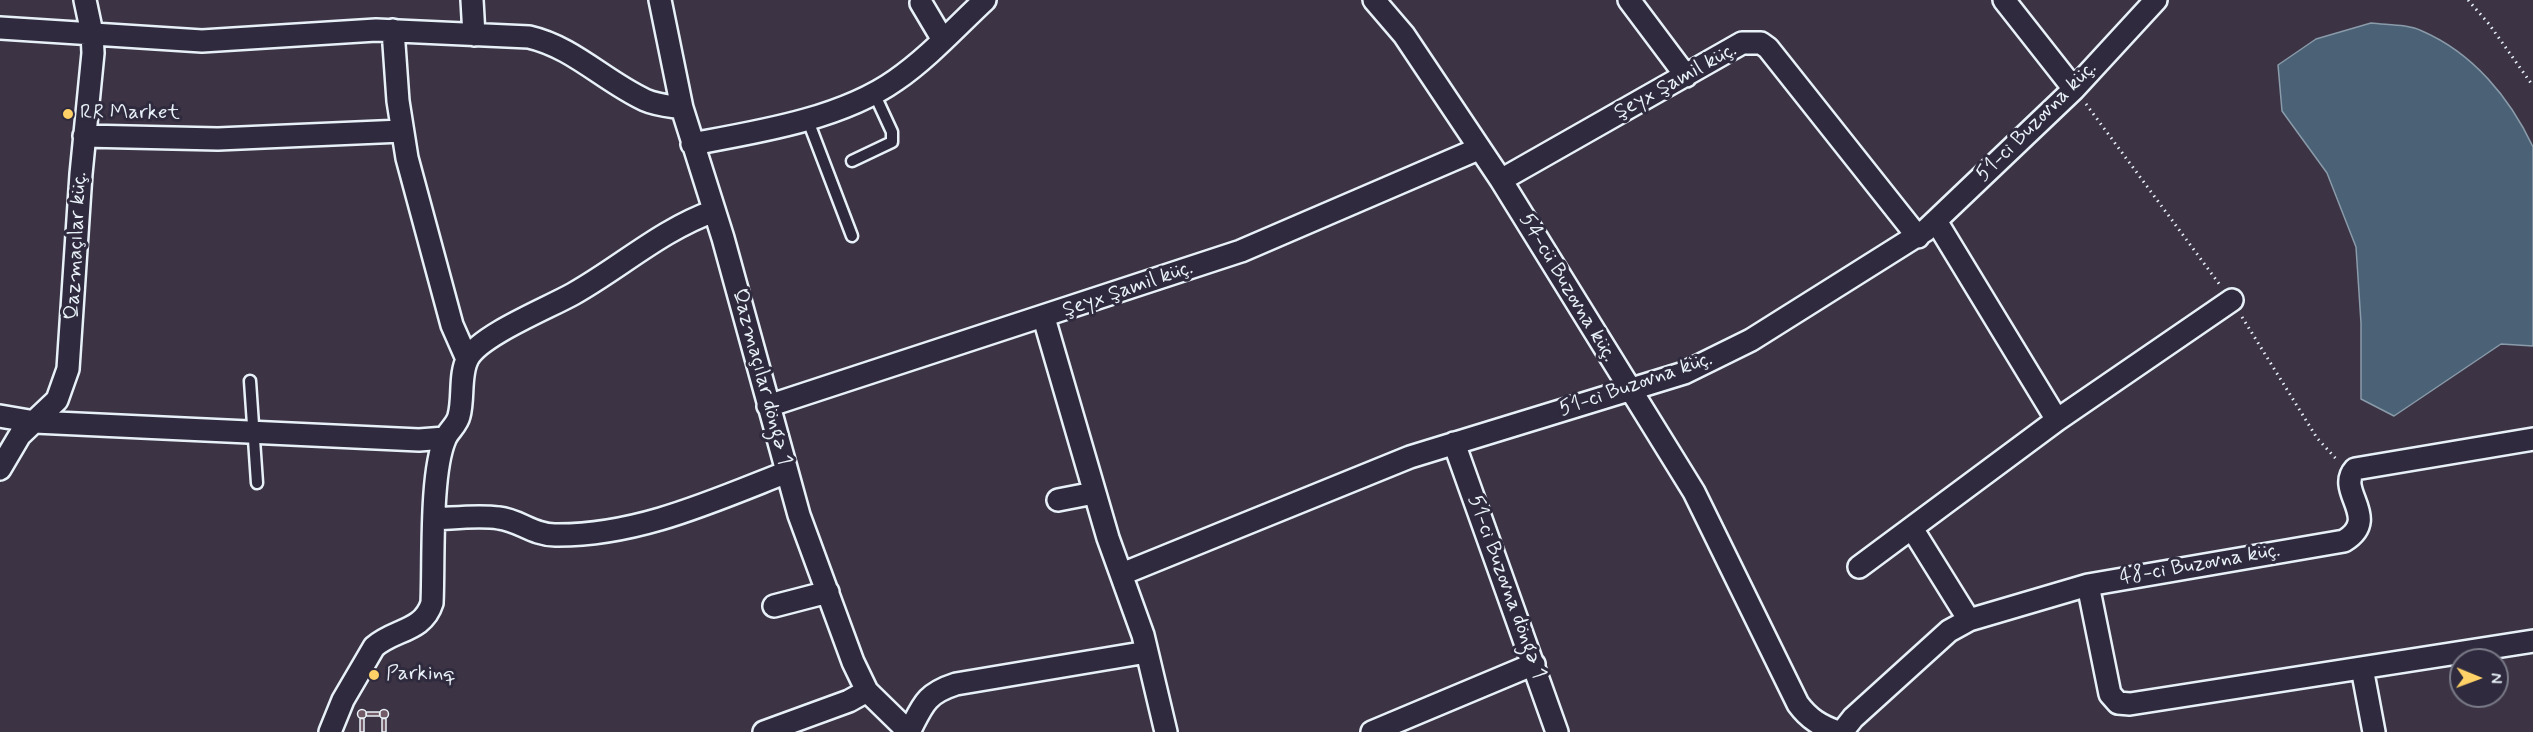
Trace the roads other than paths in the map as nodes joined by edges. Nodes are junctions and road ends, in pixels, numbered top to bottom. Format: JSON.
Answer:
{"nodes":[{"id":1,"x":85,"y":0,"type":"edge"},
{"id":2,"x":472,"y":0,"type":"edge"},
{"id":3,"x":660,"y":0,"type":"edge"},
{"id":4,"x":985,"y":0,"type":"edge"},
{"id":5,"x":1374,"y":0,"type":"edge"},
{"id":6,"x":1629,"y":0,"type":"edge"},
{"id":7,"x":2004,"y":0,"type":"edge"},
{"id":8,"x":2156,"y":0,"type":"edge"},
{"id":9,"x":921,"y":3,"type":"dead end"},
{"id":10,"x":0,"y":28,"type":"edge"},
{"id":11,"x":393,"y":30,"type":"junction"},
{"id":12,"x":92,"y":33,"type":"junction"},
{"id":13,"x":474,"y":35,"type":"junction"},
{"id":14,"x":943,"y":40,"type":"junction"},
{"id":15,"x":1686,"y":76,"type":"junction"},
{"id":16,"x":2074,"y":88,"type":"junction"},
{"id":17,"x":874,"y":93,"type":"junction"},
{"id":18,"x":682,"y":108,"type":"junction"},
{"id":19,"x":807,"y":118,"type":"junction"},
{"id":20,"x":402,"y":131,"type":"junction"},
{"id":21,"x":84,"y":136,"type":"junction"},
{"id":22,"x":692,"y":144,"type":"junction"},
{"id":23,"x":1478,"y":149,"type":"junction"},
{"id":24,"x":852,"y":161,"type":"dead end"},
{"id":25,"x":1501,"y":180,"type":"junction"},
{"id":26,"x":714,"y":211,"type":"junction"},
{"id":27,"x":1936,"y":221,"type":"junction"},
{"id":28,"x":852,"y":236,"type":"dead end"},
{"id":29,"x":1918,"y":237,"type":"junction"},
{"id":30,"x":2232,"y":300,"type":"road end"},
{"id":31,"x":1044,"y":318,"type":"junction"},
{"id":32,"x":467,"y":359,"type":"junction"},
{"id":33,"x":250,"y":381,"type":"dead end"},
{"id":34,"x":1629,"y":390,"type":"junction"},
{"id":35,"x":768,"y":406,"type":"junction"},
{"id":36,"x":0,"y":416,"type":"edge"},
{"id":37,"x":2057,"y":420,"type":"junction"},
{"id":38,"x":35,"y":422,"type":"junction"},
{"id":39,"x":253,"y":432,"type":"junction"},
{"id":40,"x":445,"y":438,"type":"junction"},
{"id":41,"x":2533,"y":439,"type":"edge"},
{"id":42,"x":1454,"y":443,"type":"junction"},
{"id":43,"x":0,"y":469,"type":"edge"},
{"id":44,"x":787,"y":472,"type":"junction"},
{"id":45,"x":257,"y":483,"type":"dead end"},
{"id":46,"x":1094,"y":493,"type":"junction"},
{"id":47,"x":1059,"y":501,"type":"dead end"},
{"id":48,"x":435,"y":519,"type":"junction"},
{"id":49,"x":1913,"y":530,"type":"junction"},
{"id":50,"x":1859,"y":567,"type":"dead end"},
{"id":51,"x":1122,"y":574,"type":"junction"},
{"id":52,"x":2088,"y":585,"type":"junction"},
{"id":53,"x":828,"y":592,"type":"junction"},
{"id":54,"x":774,"y":606,"type":"dead end"},
{"id":55,"x":1969,"y":620,"type":"junction"},
{"id":56,"x":2533,"y":641,"type":"edge"},
{"id":57,"x":1147,"y":652,"type":"junction"},
{"id":58,"x":1534,"y":664,"type":"junction"},
{"id":59,"x":2362,"y":668,"type":"junction"},
{"id":60,"x":867,"y":691,"type":"junction"},
{"id":61,"x":330,"y":732,"type":"edge"},
{"id":62,"x":764,"y":732,"type":"edge"},
{"id":63,"x":909,"y":732,"type":"edge"},
{"id":64,"x":1166,"y":732,"type":"edge"},
{"id":65,"x":1372,"y":732,"type":"edge"},
{"id":66,"x":1557,"y":732,"type":"edge"},
{"id":67,"x":1840,"y":732,"type":"edge"},
{"id":68,"x":2374,"y":732,"type":"edge"}],
"edges":[{"from":1,"to":12,"type":"street","name":"Qazmaçılar küç."},
{"from":2,"to":13,"type":"street"},
{"from":3,"to":18,"type":"street","name":"Qazmaçılar döngə 1"},
{"from":4,"to":14,"type":"street"},
{"from":5,"to":23,"type":"street","name":"54-cü Buzovna küç."},
{"from":6,"to":15,"type":"street"},
{"from":7,"to":16,"type":"street"},
{"from":8,"to":16,"type":"street","name":"51-ci Buzovna küç."},
{"from":9,"to":14,"type":"street"},
{"from":10,"to":12,"type":"street"},
{"from":11,"to":12,"type":"street"},
{"from":11,"to":13,"type":"street"},
{"from":11,"to":20,"type":"street"},
{"from":12,"to":21,"type":"street","name":"Qazmaçılar küç."},
{"from":13,"to":18,"type":"street"},
{"from":14,"to":17,"type":"street"},
{"from":15,"to":25,"type":"street","name":"Şeyx Şamil küç."},
{"from":15,"to":29,"type":"street","name":"Şeyx Şamil küç."},
{"from":16,"to":27,"type":"street","name":"51-ci Buzovna küç."},
{"from":17,"to":19,"type":"street"},
{"from":17,"to":24,"type":"lane"},
{"from":18,"to":22,"type":"street","name":"Qazmaçılar döngə 1"},
{"from":19,"to":22,"type":"street"},
{"from":19,"to":28,"type":"lane"},
{"from":20,"to":21,"type":"street"},
{"from":20,"to":32,"type":"street"},
{"from":21,"to":38,"type":"street","name":"Qazmaçılar küç."},
{"from":22,"to":26,"type":"street","name":"Qazmaçılar döngə 1"},
{"from":23,"to":25,"type":"street","name":"54-cü Buzovna küç."},
{"from":23,"to":31,"type":"street","name":"Şeyx Şamil küç."},
{"from":25,"to":34,"type":"street","name":"54-cü Buzovna küç."},
{"from":26,"to":32,"type":"street"},
{"from":26,"to":35,"type":"street","name":"Qazmaçılar döngə 1"},
{"from":27,"to":29,"type":"street","name":"51-ci Buzovna küç."},
{"from":27,"to":37,"type":"street"},
{"from":29,"to":34,"type":"street","name":"51-ci Buzovna küç."},
{"from":30,"to":37,"type":"street"},
{"from":31,"to":35,"type":"street","name":"Şeyx Şamil küç."},
{"from":31,"to":46,"type":"street"},
{"from":32,"to":40,"type":"street"},
{"from":33,"to":39,"type":"lane"},
{"from":34,"to":42,"type":"street","name":"51-ci Buzovna küç."},
{"from":34,"to":67,"type":"street","name":"54-cü Buzovna küç."},
{"from":35,"to":44,"type":"street","name":"Qazmaçılar döngə 1"},
{"from":36,"to":38,"type":"street"},
{"from":37,"to":49,"type":"street"},
{"from":38,"to":39,"type":"street"},
{"from":38,"to":43,"type":"street","name":"Qazmaçılar küç."},
{"from":39,"to":40,"type":"street"},
{"from":39,"to":45,"type":"lane"},
{"from":40,"to":48,"type":"street"},
{"from":41,"to":52,"type":"street","name":"48-ci Buzovna küç."},
{"from":42,"to":51,"type":"street","name":"51-ci Buzovna küç."},
{"from":42,"to":58,"type":"street","name":"51-ci Buzovna döngə 1"},
{"from":44,"to":48,"type":"street"},
{"from":44,"to":53,"type":"street","name":"Qazmaçılar döngə 1"},
{"from":46,"to":47,"type":"street"},
{"from":46,"to":51,"type":"street"},
{"from":48,"to":61,"type":"street"},
{"from":49,"to":50,"type":"street"},
{"from":49,"to":55,"type":"street"},
{"from":51,"to":57,"type":"street"},
{"from":52,"to":55,"type":"street","name":"48-ci Buzovna küç."},
{"from":52,"to":59,"type":"street"},
{"from":53,"to":54,"type":"street"},
{"from":53,"to":60,"type":"street","name":"Qazmaçılar döngə 1"},
{"from":55,"to":67,"type":"street","name":"48-ci Buzovna küç."},
{"from":56,"to":59,"type":"street"},
{"from":57,"to":63,"type":"street"},
{"from":57,"to":64,"type":"street"},
{"from":58,"to":65,"type":"street"},
{"from":58,"to":66,"type":"street","name":"51-ci Buzovna döngə 1"},
{"from":59,"to":68,"type":"street"},
{"from":60,"to":62,"type":"street"},
{"from":60,"to":63,"type":"street","name":"Qazmaçılar döngə 1"}]}
